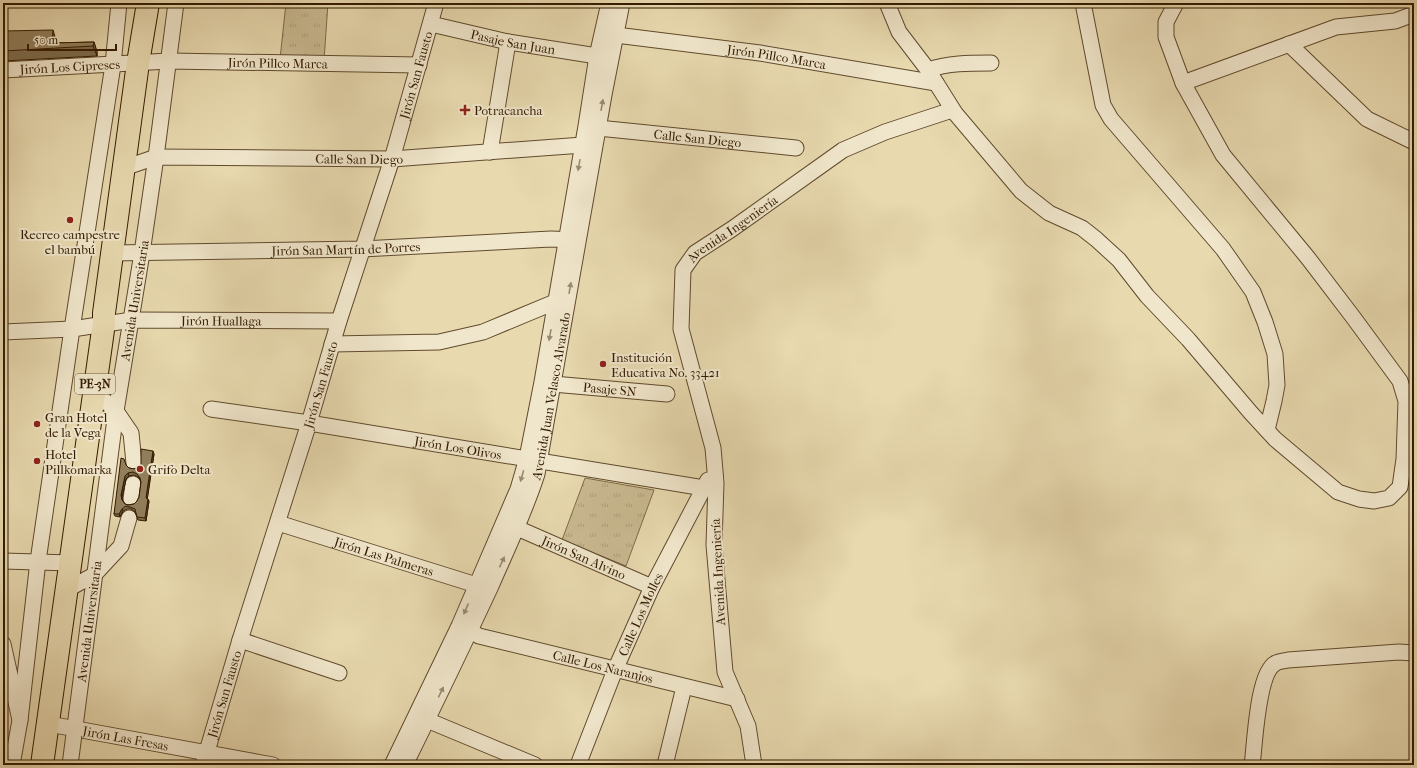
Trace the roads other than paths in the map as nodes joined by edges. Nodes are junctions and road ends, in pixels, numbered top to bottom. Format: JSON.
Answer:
{"nodes":[{"id":1,"x":119,"y":3,"type":"edge"},
{"id":2,"x":148,"y":3,"type":"edge"},
{"id":3,"x":176,"y":3,"type":"edge"},
{"id":4,"x":436,"y":3,"type":"edge"},
{"id":5,"x":609,"y":3,"type":"edge"},
{"id":6,"x":622,"y":3,"type":"edge"},
{"id":7,"x":887,"y":3,"type":"edge"},
{"id":8,"x":1083,"y":3,"type":"edge"},
{"id":9,"x":1176,"y":3,"type":"edge"},
{"id":10,"x":1414,"y":14,"type":"edge"},
{"id":11,"x":431,"y":24,"type":"junction"},
{"id":12,"x":616,"y":34,"type":"junction"},
{"id":13,"x":508,"y":42,"type":"junction"},
{"id":14,"x":1289,"y":44,"type":"junction"},
{"id":15,"x":597,"y":56,"type":"junction"},
{"id":16,"x":169,"y":61,"type":"junction"},
{"id":17,"x":138,"y":63,"type":"junction"},
{"id":18,"x":990,"y":63,"type":"dead end"},
{"id":19,"x":113,"y":65,"type":"junction"},
{"id":20,"x":419,"y":65,"type":"junction"},
{"id":21,"x":3,"y":70,"type":"edge"},
{"id":22,"x":928,"y":70,"type":"junction"},
{"id":23,"x":936,"y":83,"type":"junction"},
{"id":24,"x":1183,"y":83,"type":"junction"},
{"id":25,"x":952,"y":110,"type":"junction"},
{"id":26,"x":598,"y":128,"type":"junction"},
{"id":27,"x":1414,"y":142,"type":"edge"},
{"id":28,"x":589,"y":146,"type":"junction"},
{"id":29,"x":796,"y":148,"type":"dead end"},
{"id":30,"x":490,"y":152,"type":"junction"},
{"id":31,"x":156,"y":157,"type":"junction"},
{"id":32,"x":392,"y":160,"type":"junction"},
{"id":33,"x":124,"y":168,"type":"junction"},
{"id":34,"x":572,"y":240,"type":"junction"},
{"id":35,"x":362,"y":249,"type":"junction"},
{"id":36,"x":142,"y":253,"type":"junction"},
{"id":37,"x":112,"y":254,"type":"junction"},
{"id":38,"x":555,"y":302,"type":"junction"},
{"id":39,"x":132,"y":320,"type":"junction"},
{"id":40,"x":339,"y":321,"type":"junction"},
{"id":41,"x":104,"y":323,"type":"junction"},
{"id":42,"x":72,"y":329,"type":"junction"},
{"id":43,"x":3,"y":332,"type":"edge"},
{"id":44,"x":332,"y":344,"type":"junction"},
{"id":45,"x":553,"y":384,"type":"junction"},
{"id":46,"x":94,"y":391,"type":"junction"},
{"id":47,"x":667,"y":394,"type":"dead end"},
{"id":48,"x":212,"y":409,"type":"dead end"},
{"id":49,"x":116,"y":411,"type":"junction"},
{"id":50,"x":309,"y":423,"type":"junction"},
{"id":51,"x":1266,"y":430,"type":"junction"},
{"id":52,"x":533,"y":459,"type":"junction"},
{"id":53,"x":134,"y":463,"type":"dead end"},
{"id":54,"x":714,"y":468,"type":"junction"},
{"id":55,"x":133,"y":484,"type":"dead end"},
{"id":56,"x":704,"y":488,"type":"junction"},
{"id":57,"x":132,"y":499,"type":"dead end"},
{"id":58,"x":129,"y":518,"type":"dead end"},
{"id":59,"x":278,"y":524,"type":"junction"},
{"id":60,"x":516,"y":528,"type":"junction"},
{"id":61,"x":3,"y":561,"type":"edge"},
{"id":62,"x":38,"y":561,"type":"junction"},
{"id":63,"x":71,"y":563,"type":"junction"},
{"id":64,"x":94,"y":575,"type":"junction"},
{"id":65,"x":483,"y":587,"type":"junction"},
{"id":66,"x":652,"y":587,"type":"junction"},
{"id":67,"x":68,"y":589,"type":"junction"},
{"id":68,"x":470,"y":631,"type":"junction"},
{"id":69,"x":240,"y":640,"type":"junction"},
{"id":70,"x":3,"y":644,"type":"edge"},
{"id":71,"x":1414,"y":653,"type":"edge"},
{"id":72,"x":615,"y":670,"type":"junction"},
{"id":73,"x":339,"y":673,"type":"dead end"},
{"id":74,"x":684,"y":687,"type":"junction"},
{"id":75,"x":737,"y":699,"type":"junction"},
{"id":76,"x":20,"y":720,"type":"junction"},
{"id":77,"x":427,"y":720,"type":"junction"},
{"id":78,"x":49,"y":724,"type":"junction"},
{"id":79,"x":76,"y":729,"type":"junction"},
{"id":80,"x":204,"y":759,"type":"edge"},
{"id":81,"x":12,"y":765,"type":"edge"},
{"id":82,"x":42,"y":765,"type":"edge"},
{"id":83,"x":70,"y":765,"type":"edge"},
{"id":84,"x":274,"y":765,"type":"edge"},
{"id":85,"x":392,"y":765,"type":"edge"},
{"id":86,"x":405,"y":765,"type":"edge"},
{"id":87,"x":534,"y":765,"type":"edge"},
{"id":88,"x":578,"y":765,"type":"edge"},
{"id":89,"x":665,"y":765,"type":"edge"},
{"id":90,"x":754,"y":765,"type":"edge"},
{"id":91,"x":1252,"y":765,"type":"edge"}],
"edges":[{"from":1,"to":19,"type":"street"},
{"from":2,"to":17,"type":"highway","number":"PE-3N"},
{"from":3,"to":16,"type":"street","name":"Avenida Universitaria"},
{"from":4,"to":11,"type":"street","name":"Jirón San Fausto"},
{"from":5,"to":15,"type":"street","name":"Avenida Juan Velasco Alvarado"},
{"from":6,"to":12,"type":"street","name":"Avenida Juan Velasco Alvarado"},
{"from":7,"to":22,"type":"street"},
{"from":8,"to":51,"type":"street"},
{"from":9,"to":24,"type":"street"},
{"from":10,"to":14,"type":"street"},
{"from":11,"to":13,"type":"street","name":"Pasaje San Juan"},
{"from":11,"to":20,"type":"street","name":"Jirón San Fausto"},
{"from":12,"to":23,"type":"street","name":"Jirón Pillco Marca"},
{"from":26,"to":12,"type":"street","name":"Avenida Juan Velasco Alvarado","one_way":true},
{"from":13,"to":15,"type":"street","name":"Pasaje San Juan"},
{"from":13,"to":30,"type":"street"},
{"from":14,"to":24,"type":"street"},
{"from":14,"to":27,"type":"street"},
{"from":15,"to":28,"type":"street","name":"Avenida Juan Velasco Alvarado"},
{"from":16,"to":17,"type":"street","name":"Jirón Pillco Marca"},
{"from":16,"to":20,"type":"street","name":"Jirón Pillco Marca"},
{"from":16,"to":31,"type":"street","name":"Avenida Universitaria"},
{"from":17,"to":19,"type":"street","name":"Jirón Los Cipreses"},
{"from":17,"to":33,"type":"highway","number":"PE-3N"},
{"from":18,"to":22,"type":"street"},
{"from":19,"to":21,"type":"street","name":"Jirón Los Cipreses"},
{"from":19,"to":42,"type":"street"},
{"from":20,"to":32,"type":"street","name":"Jirón San Fausto"},
{"from":22,"to":23,"type":"street"},
{"from":23,"to":25,"type":"street"},
{"from":24,"to":51,"type":"street"},
{"from":25,"to":51,"type":"street"},
{"from":25,"to":54,"type":"street","name":"Avenida Ingeniería"},
{"from":26,"to":28,"type":"street","name":"Avenida Juan Velasco Alvarado"},
{"from":26,"to":29,"type":"street","name":"Calle San Diego"},
{"from":28,"to":30,"type":"street","name":"Calle San Diego"},
{"from":28,"to":34,"type":"street","name":"Avenida Juan Velasco Alvarado"},
{"from":30,"to":32,"type":"street","name":"Calle San Diego"},
{"from":31,"to":32,"type":"street","name":"Calle San Diego"},
{"from":31,"to":33,"type":"street","name":"Calle San Diego"},
{"from":31,"to":36,"type":"street","name":"Avenida Universitaria"},
{"from":32,"to":35,"type":"street","name":"Jirón San Fausto"},
{"from":33,"to":37,"type":"highway","number":"PE-3N"},
{"from":34,"to":35,"type":"street","name":"Jirón San Martín de Porres"},
{"from":34,"to":38,"type":"street","name":"Avenida Juan Velasco Alvarado"},
{"from":45,"to":34,"type":"street","name":"Avenida Juan Velasco Alvarado","one_way":true},
{"from":35,"to":36,"type":"street","name":"Jirón San Martín de Porres"},
{"from":35,"to":40,"type":"street","name":"Jirón San Fausto"},
{"from":36,"to":37,"type":"street","name":"Jirón San Martín de Porres"},
{"from":36,"to":39,"type":"street","name":"Avenida Universitaria"},
{"from":37,"to":41,"type":"highway","number":"PE-3N"},
{"from":38,"to":44,"type":"street"},
{"from":38,"to":52,"type":"street","name":"Avenida Juan Velasco Alvarado","one_way":true},
{"from":39,"to":40,"type":"street","name":"Jirón Huallaga"},
{"from":39,"to":41,"type":"street","name":"Jirón Huallaga"},
{"from":39,"to":49,"type":"street","name":"Avenida Universitaria"},
{"from":40,"to":44,"type":"street","name":"Jirón San Fausto"},
{"from":41,"to":42,"type":"street","name":"Jirón Huallaga"},
{"from":41,"to":46,"type":"highway","number":"PE-3N"},
{"from":42,"to":43,"type":"street","name":"Jirón Huallaga"},
{"from":42,"to":62,"type":"street"},
{"from":44,"to":50,"type":"street","name":"Jirón San Fausto"},
{"from":45,"to":47,"type":"street","name":"Pasaje SN"},
{"from":45,"to":52,"type":"street","name":"Avenida Juan Velasco Alvarado"},
{"from":46,"to":49,"type":"street"},
{"from":46,"to":63,"type":"highway","number":"PE-3N"},
{"from":48,"to":50,"type":"street","name":"Jirón Los Olivos"},
{"from":49,"to":53,"type":"street"},
{"from":49,"to":64,"type":"street","name":"Avenida Universitaria"},
{"from":50,"to":52,"type":"street","name":"Jirón Los Olivos"},
{"from":50,"to":59,"type":"street","name":"Jirón San Fausto"},
{"from":52,"to":56,"type":"street","name":"Jirón Los Olivos"},
{"from":52,"to":60,"type":"street","name":"Avenida Juan Velasco Alvarado"},
{"from":52,"to":65,"type":"street","name":"Avenida Juan Velasco Alvarado","one_way":true},
{"from":54,"to":56,"type":"street","name":"Calle Los Molles"},
{"from":54,"to":75,"type":"street","name":"Avenida Ingeniería"},
{"from":55,"to":57,"type":"street"},
{"from":56,"to":66,"type":"street","name":"Calle Los Molles"},
{"from":58,"to":64,"type":"street"},
{"from":59,"to":65,"type":"street","name":"Jirón Las Palmeras"},
{"from":59,"to":69,"type":"street","name":"Jirón San Fausto"},
{"from":65,"to":60,"type":"street","name":"Avenida Juan Velasco Alvarado","one_way":true},
{"from":60,"to":66,"type":"street","name":"Jirón San Alvino"},
{"from":61,"to":62,"type":"street"},
{"from":62,"to":63,"type":"street"},
{"from":62,"to":76,"type":"street"},
{"from":63,"to":67,"type":"highway","number":"PE-3N"},
{"from":64,"to":67,"type":"street"},
{"from":64,"to":79,"type":"street","name":"Avenida Universitaria"},
{"from":65,"to":68,"type":"street","name":"Avenida Juan Velasco Alvarado"},
{"from":65,"to":85,"type":"street","name":"Avenida Juan Velasco Alvarado","one_way":true},
{"from":66,"to":72,"type":"street","name":"Calle Los Molles"},
{"from":67,"to":78,"type":"highway","number":"PE-3N"},
{"from":68,"to":72,"type":"street","name":"Calle Los Naranjos"},
{"from":77,"to":68,"type":"street","name":"Avenida Juan Velasco Alvarado","one_way":true},
{"from":69,"to":73,"type":"street"},
{"from":69,"to":80,"type":"street","name":"Jirón San Fausto"},
{"from":70,"to":76,"type":"street"},
{"from":71,"to":91,"type":"street"},
{"from":72,"to":74,"type":"street","name":"Calle Los Naranjos"},
{"from":72,"to":88,"type":"street","name":"Calle Los Molles"},
{"from":74,"to":75,"type":"street","name":"Calle Los Naranjos"},
{"from":74,"to":89,"type":"street"},
{"from":75,"to":90,"type":"street","name":"Avenida Ingeniería"},
{"from":76,"to":81,"type":"street"},
{"from":77,"to":86,"type":"street","name":"Avenida Juan Velasco Alvarado"},
{"from":77,"to":87,"type":"street"},
{"from":78,"to":79,"type":"street","name":"Jirón Las Fresas"},
{"from":78,"to":82,"type":"highway","number":"PE-3N"},
{"from":79,"to":80,"type":"street","name":"Jirón Las Fresas"},
{"from":79,"to":83,"type":"street","name":"Avenida Universitaria"},
{"from":80,"to":84,"type":"street","name":"Jirón Las Fresas"}]}
